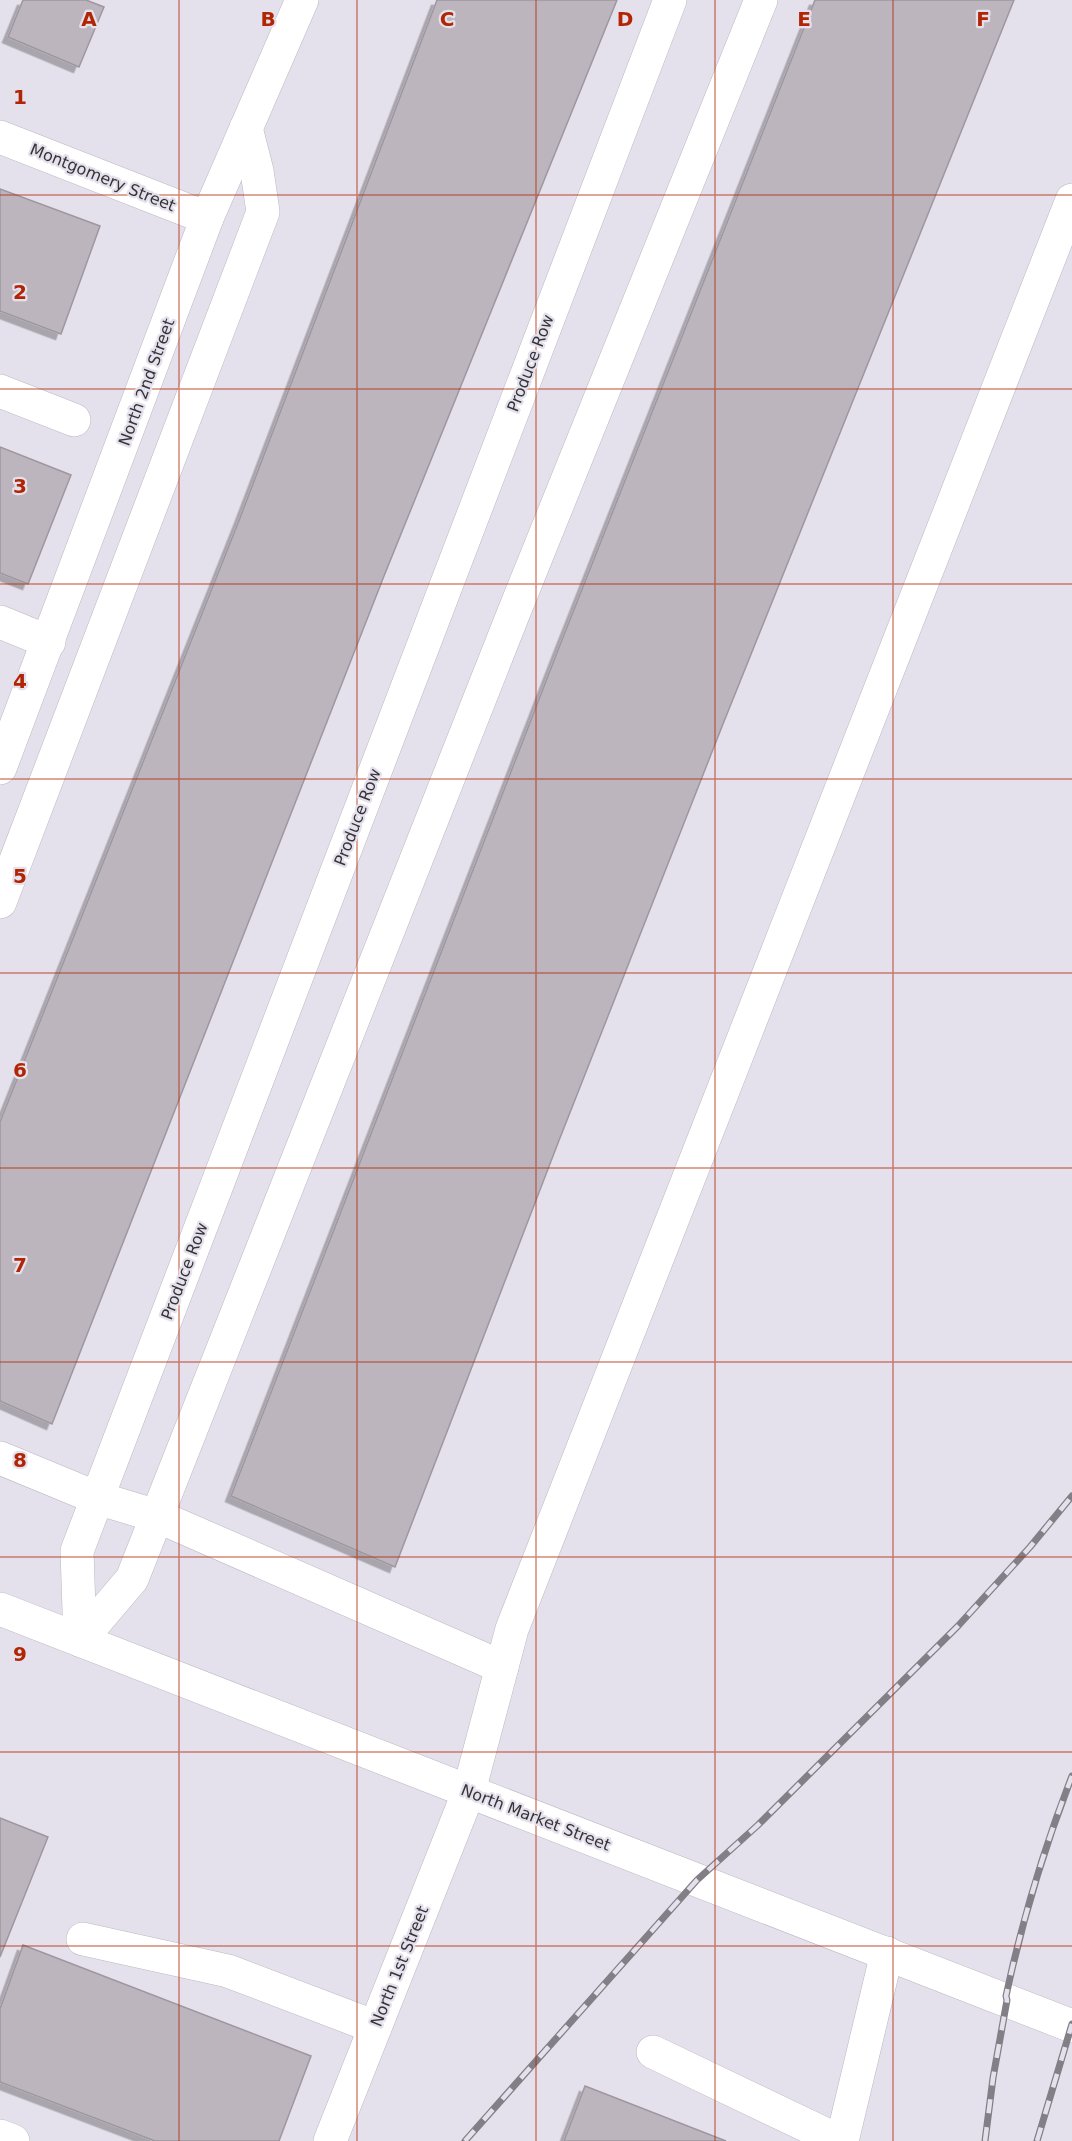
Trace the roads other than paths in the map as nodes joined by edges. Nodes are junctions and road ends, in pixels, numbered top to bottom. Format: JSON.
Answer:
{"nodes":[{"id":1,"x":302,"y":0,"type":"edge"},
{"id":2,"x":670,"y":0,"type":"edge"},
{"id":3,"x":761,"y":0,"type":"edge"},
{"id":4,"x":246,"y":128,"type":"junction"},
{"id":5,"x":0,"y":137,"type":"edge"},
{"id":6,"x":1072,"y":200,"type":"edge"},
{"id":7,"x":207,"y":218,"type":"junction"},
{"id":8,"x":0,"y":391,"type":"edge"},
{"id":9,"x":74,"y":420,"type":"dead end"},
{"id":10,"x":0,"y":622,"type":"edge"},
{"id":11,"x":49,"y":642,"type":"junction"},
{"id":12,"x":0,"y":768,"type":"edge"},
{"id":13,"x":0,"y":902,"type":"edge"},
{"id":14,"x":0,"y":1458,"type":"edge"},
{"id":15,"x":97,"y":1498,"type":"junction"},
{"id":16,"x":157,"y":1516,"type":"junction"},
{"id":17,"x":0,"y":1609,"type":"edge"},
{"id":18,"x":80,"y":1640,"type":"junction"},
{"id":19,"x":502,"y":1667,"type":"junction"},
{"id":20,"x":469,"y":1791,"type":"junction"},
{"id":21,"x":83,"y":1939,"type":"dead end"},
{"id":22,"x":887,"y":1953,"type":"junction"},
{"id":23,"x":1072,"y":2026,"type":"edge"},
{"id":24,"x":375,"y":2027,"type":"junction"},
{"id":25,"x":653,"y":2052,"type":"dead end"},
{"id":26,"x":0,"y":2136,"type":"edge"},
{"id":27,"x":13,"y":2141,"type":"edge"},
{"id":28,"x":330,"y":2141,"type":"edge"},
{"id":29,"x":840,"y":2141,"type":"edge"}],
"edges":[{"from":1,"to":4,"type":"street","name":"North 2nd Street"},
{"from":2,"to":15,"type":"street","name":"Produce Row"},
{"from":3,"to":16,"type":"street"},
{"from":4,"to":7,"type":"street","name":"North 2nd Street"},
{"from":4,"to":13,"type":"street"},
{"from":5,"to":7,"type":"street","name":"Montgomery Street"},
{"from":6,"to":19,"type":"street","name":"North 1st Street"},
{"from":7,"to":11,"type":"street","name":"North 2nd Street"},
{"from":8,"to":9,"type":"street"},
{"from":10,"to":11,"type":"street"},
{"from":11,"to":12,"type":"street","name":"North 2nd Street"},
{"from":14,"to":15,"type":"street"},
{"from":15,"to":16,"type":"street"},
{"from":15,"to":18,"type":"street","name":"Produce Row"},
{"from":16,"to":18,"type":"street"},
{"from":16,"to":19,"type":"street"},
{"from":17,"to":18,"type":"street","name":"North Market Street"},
{"from":18,"to":20,"type":"street","name":"North Market Street"},
{"from":19,"to":20,"type":"street","name":"North 1st Street"},
{"from":20,"to":22,"type":"street","name":"North Market Street"},
{"from":20,"to":24,"type":"street","name":"North 1st Street"},
{"from":21,"to":24,"type":"street"},
{"from":22,"to":23,"type":"street","name":"North Market Street"},
{"from":22,"to":29,"type":"street"},
{"from":24,"to":28,"type":"street","name":"North 1st Street"},
{"from":25,"to":29,"type":"street"},
{"from":26,"to":27,"type":"street"}]}
